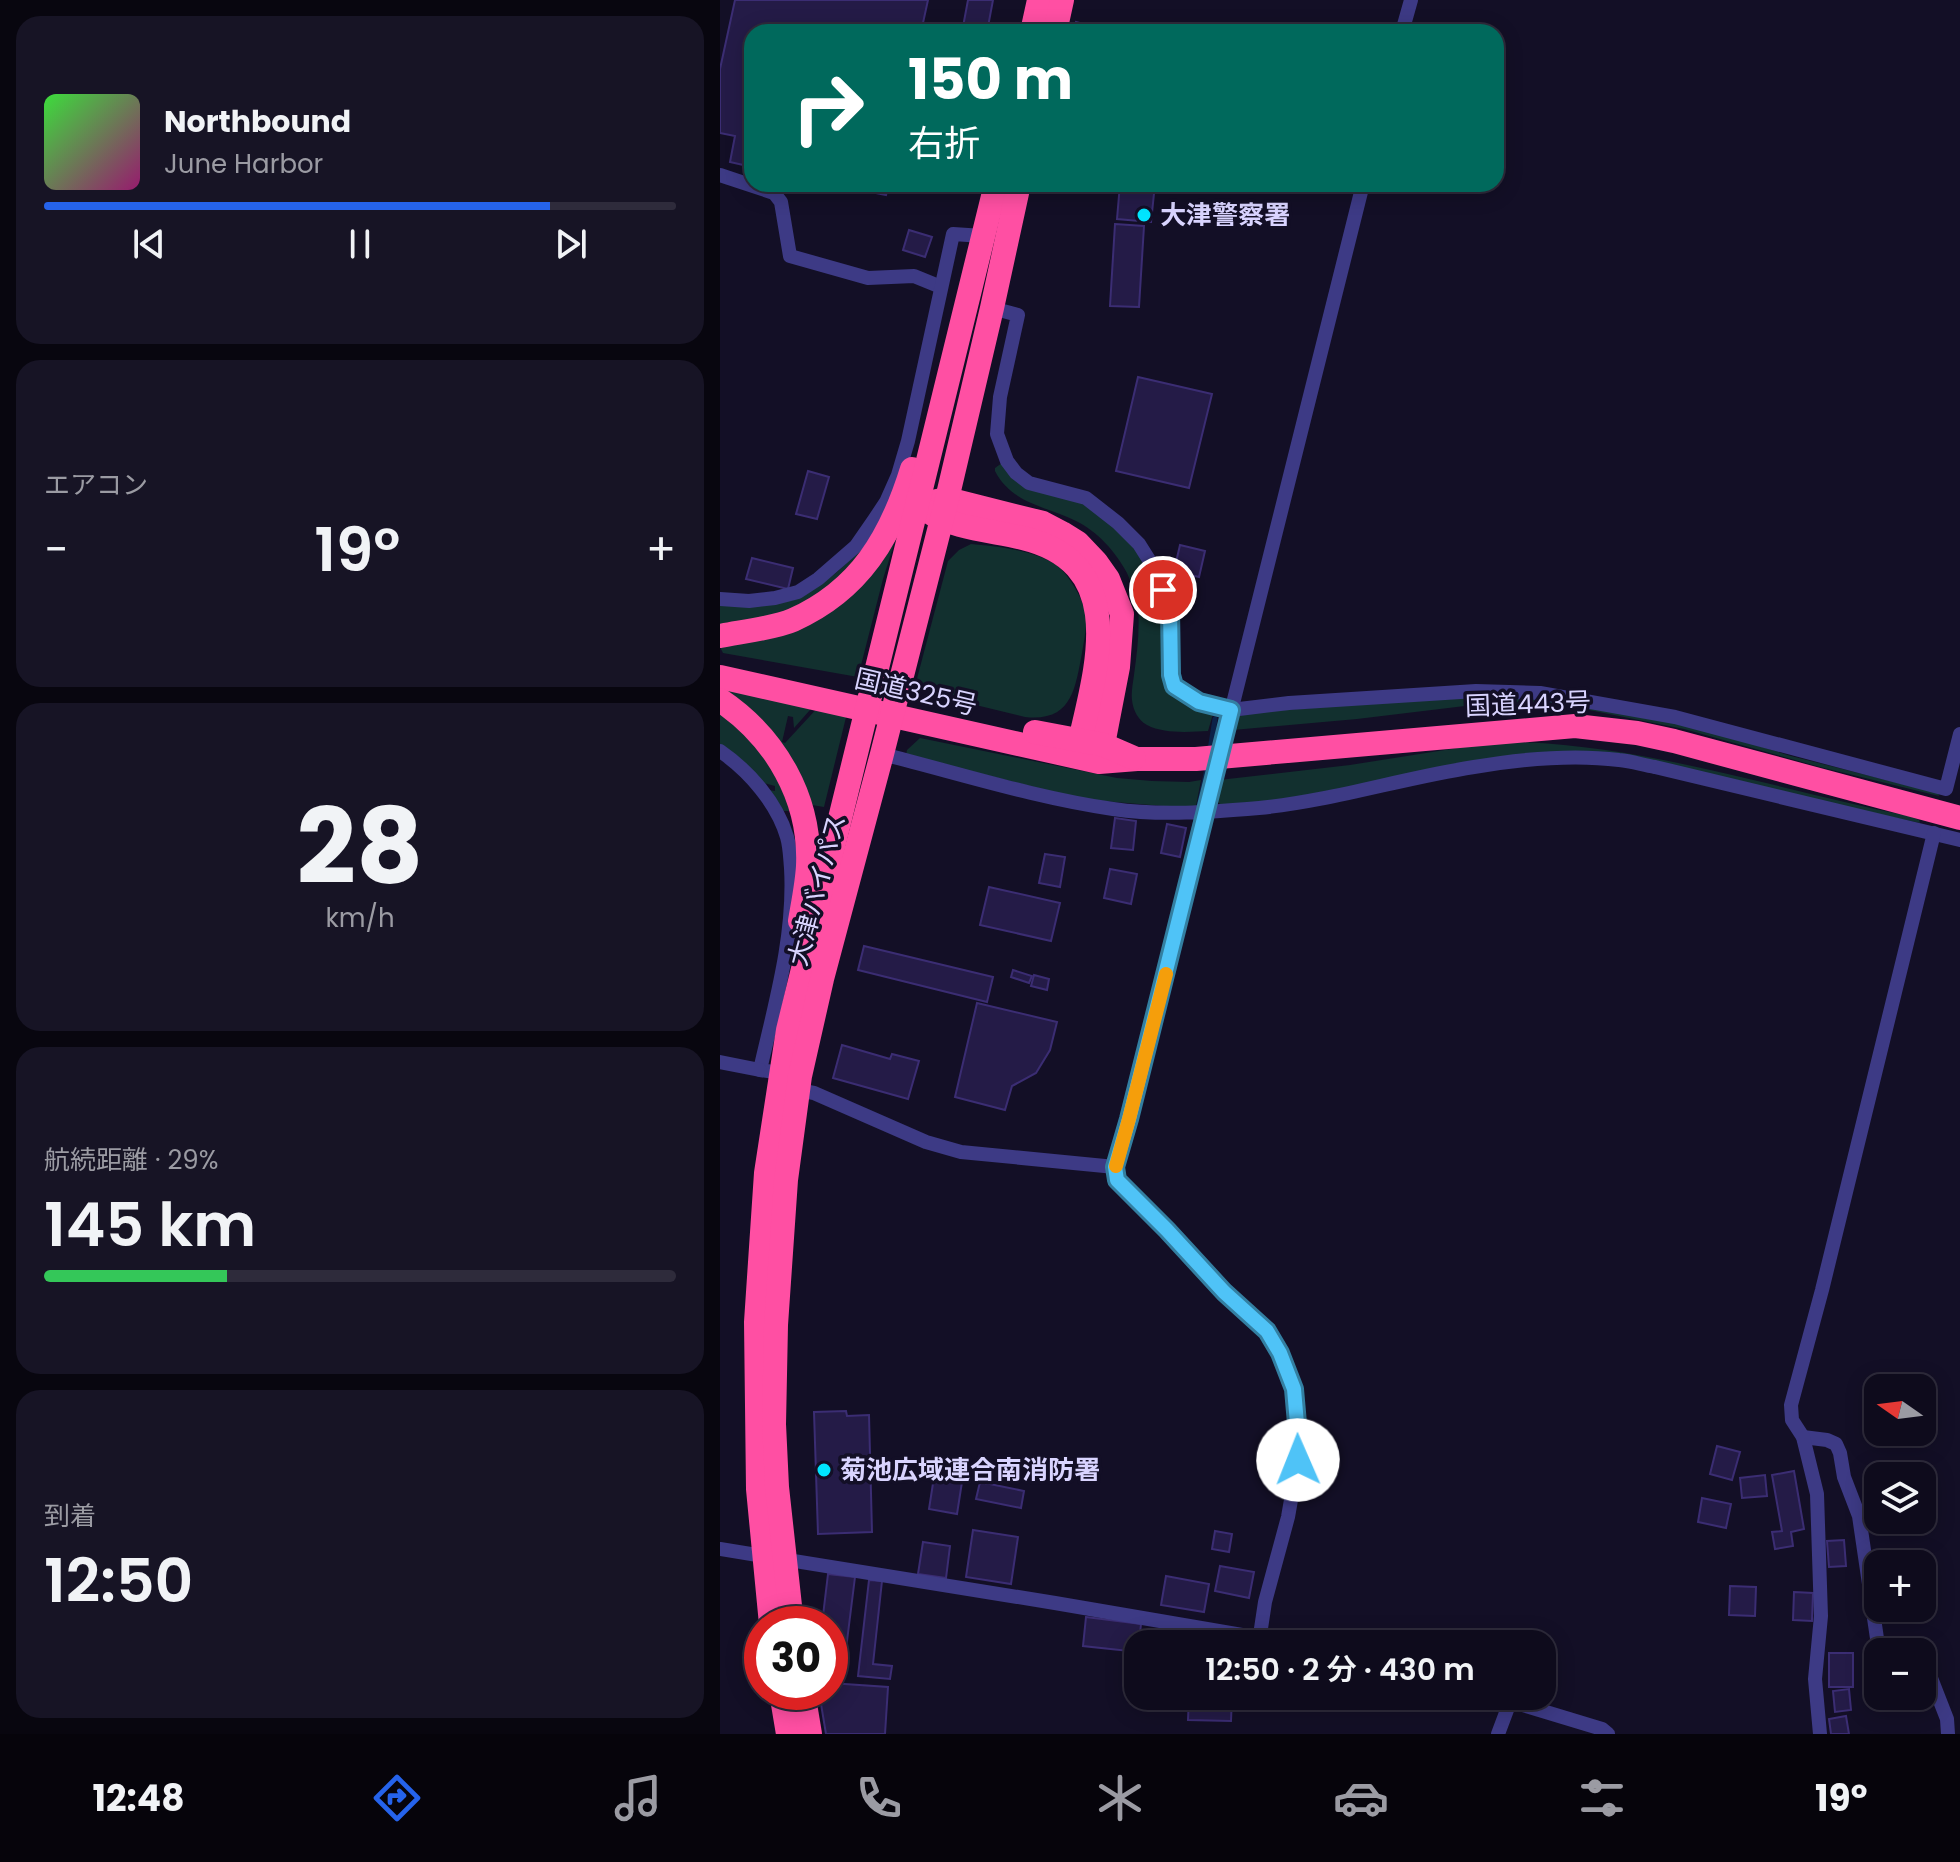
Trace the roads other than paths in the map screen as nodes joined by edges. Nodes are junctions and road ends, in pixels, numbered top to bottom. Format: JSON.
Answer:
{"nodes":[{"id":1,"x":1039,"y":0,"type":"edge"},
{"id":2,"x":1062,"y":0,"type":"edge"},
{"id":3,"x":1411,"y":0,"type":"edge"},
{"id":4,"x":1034,"y":24,"type":"edge"},
{"id":5,"x":1057,"y":24,"type":"edge"},
{"id":6,"x":1404,"y":24,"type":"edge"},
{"id":7,"x":720,"y":175,"type":"edge"},
{"id":8,"x":744,"y":183,"type":"edge"},
{"id":9,"x":771,"y":192,"type":"edge"},
{"id":10,"x":994,"y":192,"type":"edge"},
{"id":11,"x":1017,"y":192,"type":"edge"},
{"id":12,"x":1361,"y":192,"type":"edge"},
{"id":13,"x":983,"y":236,"type":"junction"},
{"id":14,"x":941,"y":287,"type":"junction"},
{"id":15,"x":967,"y":304,"type":"junction"},
{"id":16,"x":992,"y":308,"type":"junction"},
{"id":17,"x":917,"y":504,"type":"junction"},
{"id":18,"x":945,"y":510,"type":"junction"},
{"id":19,"x":720,"y":599,"type":"edge"},
{"id":20,"x":720,"y":636,"type":"edge"},
{"id":21,"x":720,"y":662,"type":"edge"},
{"id":22,"x":720,"y":677,"type":"edge"},
{"id":23,"x":834,"y":694,"type":"junction"},
{"id":24,"x":720,"y":700,"type":"edge"},
{"id":25,"x":1231,"y":710,"type":"junction"},
{"id":26,"x":1960,"y":734,"type":"edge"},
{"id":27,"x":720,"y":751,"type":"edge"},
{"id":28,"x":1090,"y":752,"type":"junction"},
{"id":29,"x":882,"y":754,"type":"junction"},
{"id":30,"x":1206,"y":812,"type":"junction"},
{"id":31,"x":1960,"y":818,"type":"edge"},
{"id":32,"x":1934,"y":833,"type":"junction"},
{"id":33,"x":1960,"y":840,"type":"edge"},
{"id":34,"x":788,"y":1030,"type":"junction"},
{"id":35,"x":720,"y":1062,"type":"edge"},
{"id":36,"x":785,"y":1077,"type":"junction"},
{"id":37,"x":1115,"y":1167,"type":"junction"},
{"id":38,"x":1803,"y":1437,"type":"junction"},
{"id":39,"x":720,"y":1549,"type":"edge"},
{"id":40,"x":774,"y":1558,"type":"junction"},
{"id":41,"x":772,"y":1606,"type":"edge"},
{"id":42,"x":787,"y":1606,"type":"edge"},
{"id":43,"x":1212,"y":1630,"type":"edge"},
{"id":44,"x":1261,"y":1630,"type":"edge"},
{"id":45,"x":1877,"y":1638,"type":"edge"},
{"id":46,"x":1936,"y":1691,"type":"edge"},
{"id":47,"x":784,"y":1710,"type":"edge"},
{"id":48,"x":806,"y":1710,"type":"edge"},
{"id":49,"x":1507,"y":1710,"type":"edge"},
{"id":50,"x":1537,"y":1710,"type":"edge"},
{"id":51,"x":788,"y":1734,"type":"edge"},
{"id":52,"x":810,"y":1734,"type":"edge"},
{"id":53,"x":1498,"y":1734,"type":"edge"},
{"id":54,"x":1608,"y":1734,"type":"edge"},
{"id":55,"x":1820,"y":1734,"type":"edge"},
{"id":56,"x":1948,"y":1734,"type":"edge"}],
"edges":[{"from":1,"to":4,"type":"highway"},
{"from":2,"to":5,"type":"highway"},
{"from":3,"to":6,"type":"street"},
{"from":7,"to":8,"type":"street"},
{"from":9,"to":14,"type":"street"},
{"from":10,"to":13,"type":"highway","name":"大津バイパス"},
{"from":11,"to":16,"type":"highway","name":"大津バイパス"},
{"from":12,"to":25,"type":"street"},
{"from":13,"to":14,"type":"street"},
{"from":13,"to":15,"type":"highway","name":"大津バイパス"},
{"from":14,"to":19,"type":"street"},
{"from":15,"to":17,"type":"highway","name":"大津バイパス"},
{"from":15,"to":20,"type":"highway"},
{"from":16,"to":18,"type":"highway","name":"大津バイパス"},
{"from":16,"to":25,"type":"street"},
{"from":17,"to":18,"type":"highway"},
{"from":17,"to":34,"type":"highway","name":"大津バイパス"},
{"from":18,"to":28,"type":"highway"},
{"from":18,"to":29,"type":"highway","name":"大津バイパス"},
{"from":21,"to":23,"type":"highway","name":"国道325号"},
{"from":22,"to":23,"type":"highway","name":"国道325号"},
{"from":23,"to":28,"type":"highway","name":"国道325号"},
{"from":24,"to":34,"type":"highway"},
{"from":25,"to":26,"type":"street"},
{"from":25,"to":30,"type":"street"},
{"from":27,"to":36,"type":"street"},
{"from":28,"to":31,"type":"highway","name":"国道443号"},
{"from":29,"to":30,"type":"street"},
{"from":29,"to":36,"type":"highway","name":"大津バイパス"},
{"from":30,"to":32,"type":"street"},
{"from":30,"to":37,"type":"street"},
{"from":32,"to":33,"type":"street"},
{"from":32,"to":38,"type":"street"},
{"from":34,"to":36,"type":"highway","name":"大津バイパス"},
{"from":35,"to":36,"type":"street"},
{"from":36,"to":37,"type":"street"},
{"from":36,"to":40,"type":"highway","name":"大津バイパス"},
{"from":37,"to":44,"type":"street"},
{"from":38,"to":45,"type":"street"},
{"from":38,"to":55,"type":"street"},
{"from":39,"to":40,"type":"street"},
{"from":40,"to":41,"type":"highway","name":"大津バイパス"},
{"from":40,"to":42,"type":"highway","name":"大津バイパス"},
{"from":40,"to":43,"type":"street"},
{"from":46,"to":56,"type":"street"},
{"from":47,"to":51,"type":"highway"},
{"from":48,"to":52,"type":"highway"},
{"from":49,"to":53,"type":"street"},
{"from":50,"to":54,"type":"street"}]}
